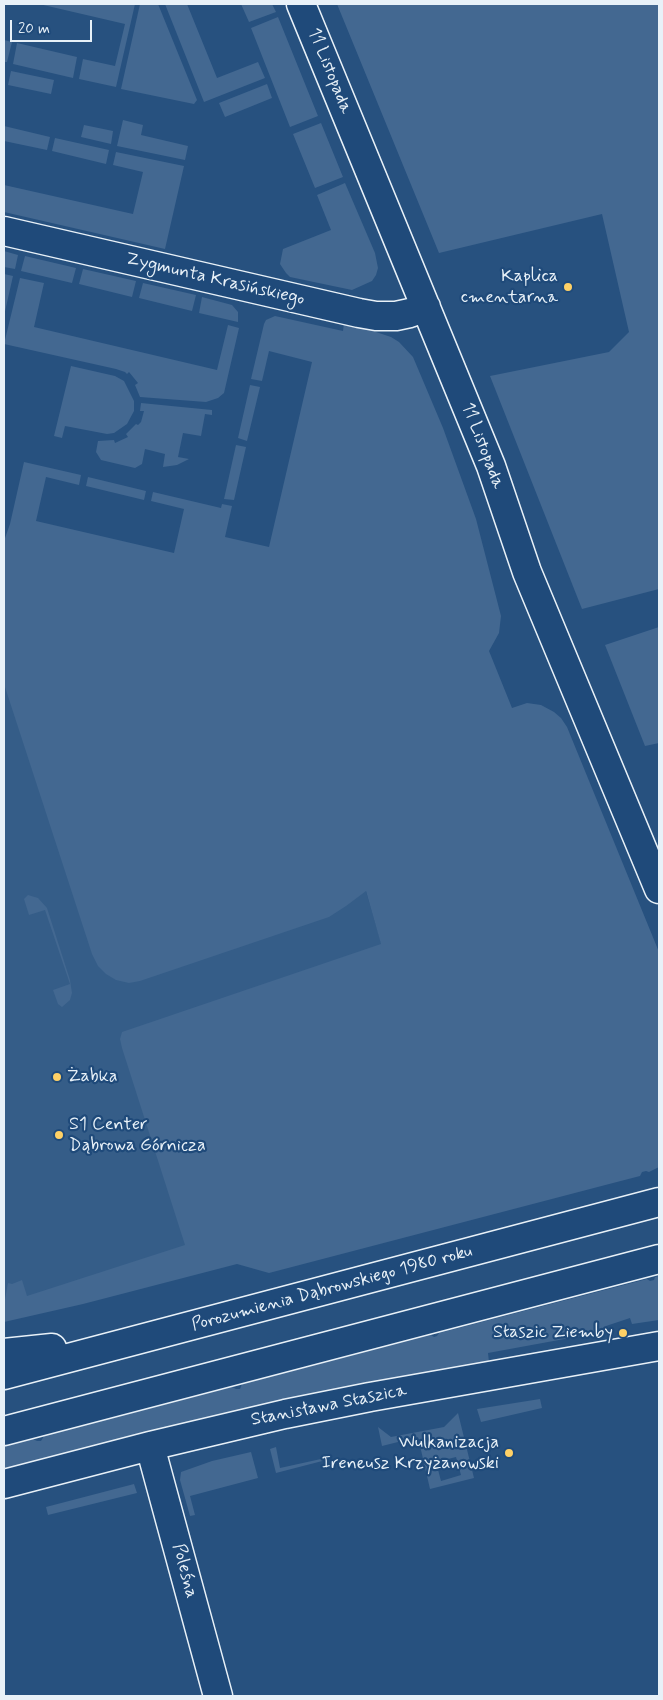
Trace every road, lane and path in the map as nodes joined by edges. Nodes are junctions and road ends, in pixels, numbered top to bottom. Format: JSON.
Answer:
{"nodes":[{"id":1,"x":301,"y":4,"type":"edge"},
{"id":2,"x":4,"y":231,"type":"edge"},
{"id":3,"x":426,"y":307,"type":"junction"},
{"id":4,"x":659,"y":889,"type":"edge"},
{"id":5,"x":659,"y":1186,"type":"edge"},
{"id":6,"x":648,"y":1205,"type":"edge"},
{"id":7,"x":659,"y":1259,"type":"edge"},
{"id":8,"x":133,"y":1341,"type":"junction"},
{"id":9,"x":659,"y":1346,"type":"edge"},
{"id":10,"x":4,"y":1353,"type":"edge"},
{"id":11,"x":4,"y":1374,"type":"edge"},
{"id":12,"x":4,"y":1431,"type":"edge"},
{"id":13,"x":150,"y":1446,"type":"junction"},
{"id":14,"x":4,"y":1484,"type":"edge"},
{"id":15,"x":218,"y":1696,"type":"edge"}],
"edges":[{"from":1,"to":3,"type":"street","name":"11 Listopada"},
{"from":2,"to":3,"type":"street","name":"Zygmunta Krasińskiego"},
{"from":3,"to":4,"type":"street","name":"11 Listopada"},
{"from":5,"to":6,"type":"street"},
{"from":6,"to":8,"type":"street","name":"Porozumienia Dąbrowskiego 1980 roku"},
{"from":7,"to":12,"type":"street"},
{"from":8,"to":10,"type":"street"},
{"from":8,"to":11,"type":"street","name":"Porozumienia Dąbrowskiego 1980 roku"},
{"from":9,"to":13,"type":"street","name":"Stanisława Staszica"},
{"from":13,"to":14,"type":"street","name":"Stanisława Staszica"},
{"from":13,"to":15,"type":"street","name":"Poleśna"}]}
